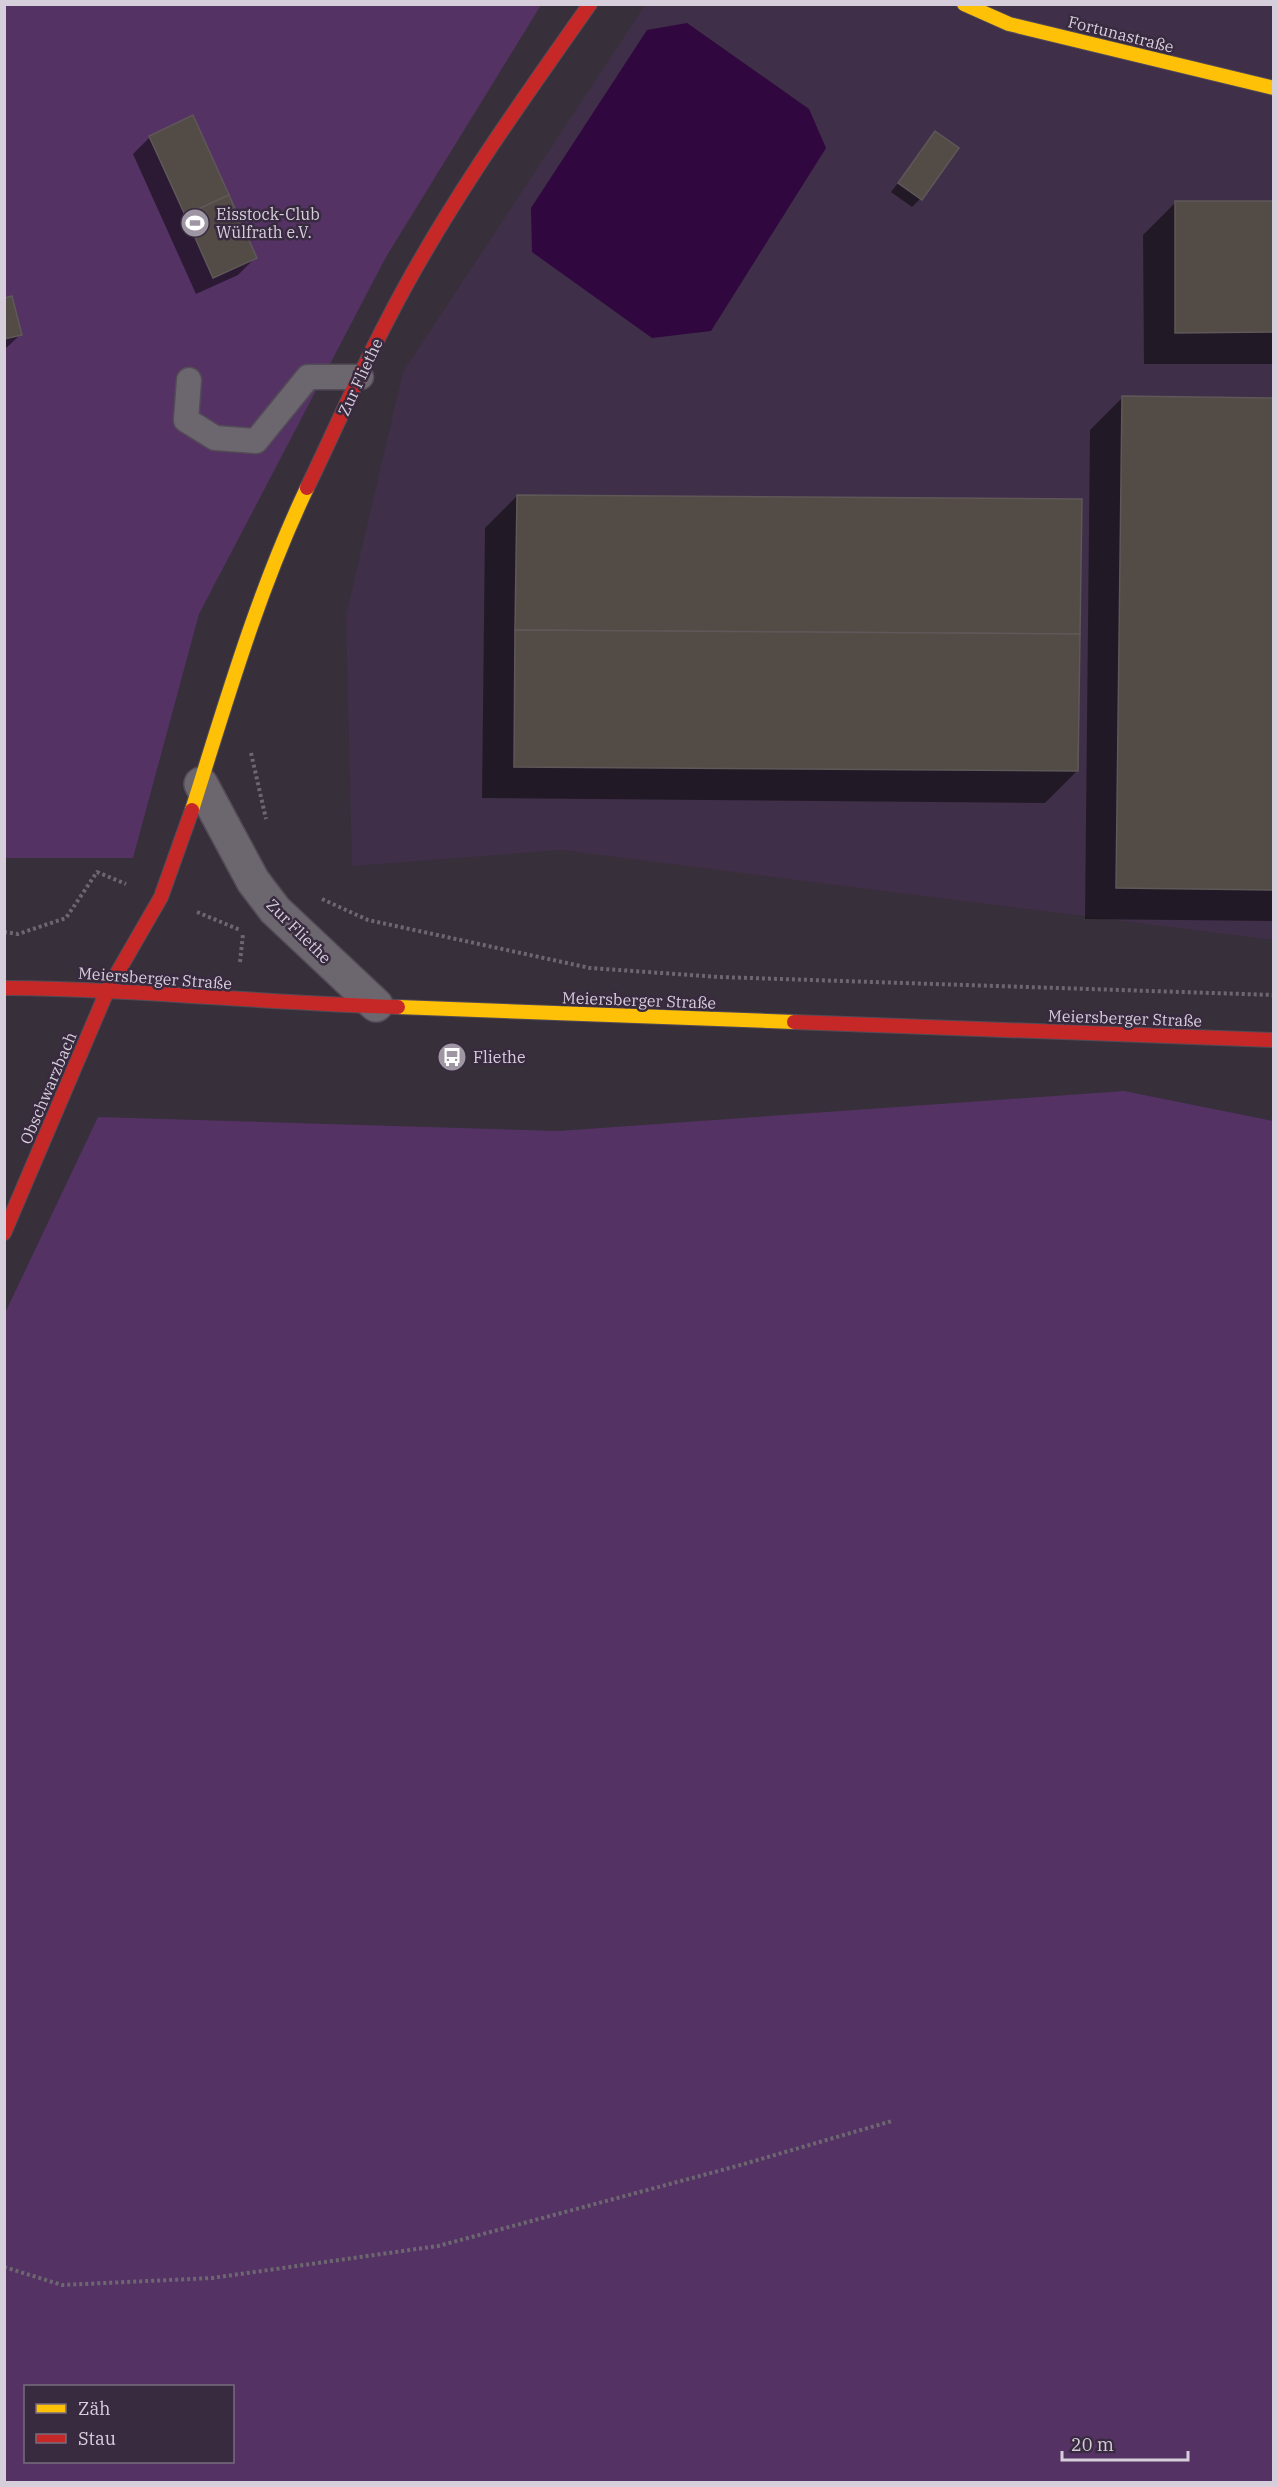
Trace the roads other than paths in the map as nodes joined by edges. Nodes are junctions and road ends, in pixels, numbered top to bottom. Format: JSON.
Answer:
{"nodes":[{"id":1,"x":590,"y":4,"type":"edge"},
{"id":2,"x":964,"y":4,"type":"edge"},
{"id":3,"x":1274,"y":88,"type":"edge"},
{"id":4,"x":361,"y":377,"type":"junction"},
{"id":5,"x":189,"y":380,"type":"dead end"},
{"id":6,"x":201,"y":784,"type":"junction"},
{"id":7,"x":4,"y":988,"type":"edge"},
{"id":8,"x":108,"y":989,"type":"junction"},
{"id":9,"x":375,"y":1005,"type":"junction"},
{"id":10,"x":1274,"y":1040,"type":"edge"},
{"id":11,"x":4,"y":1233,"type":"edge"}],
"edges":[{"from":1,"to":4,"type":"street","name":"Zur Fliethe"},
{"from":2,"to":3,"type":"street","name":"Fortunastraße"},
{"from":4,"to":5,"type":"lane"},
{"from":4,"to":6,"type":"street","name":"Zur Fliethe"},
{"from":6,"to":8,"type":"street","name":"Zur Fliethe"},
{"from":6,"to":9,"type":"street","name":"Zur Fliethe"},
{"from":7,"to":8,"type":"street","name":"Meiersberger Straße"},
{"from":8,"to":9,"type":"street","name":"Meiersberger Straße"},
{"from":8,"to":11,"type":"street","name":"Obschwarzbach"},
{"from":9,"to":10,"type":"street","name":"Meiersberger Straße"}]}
